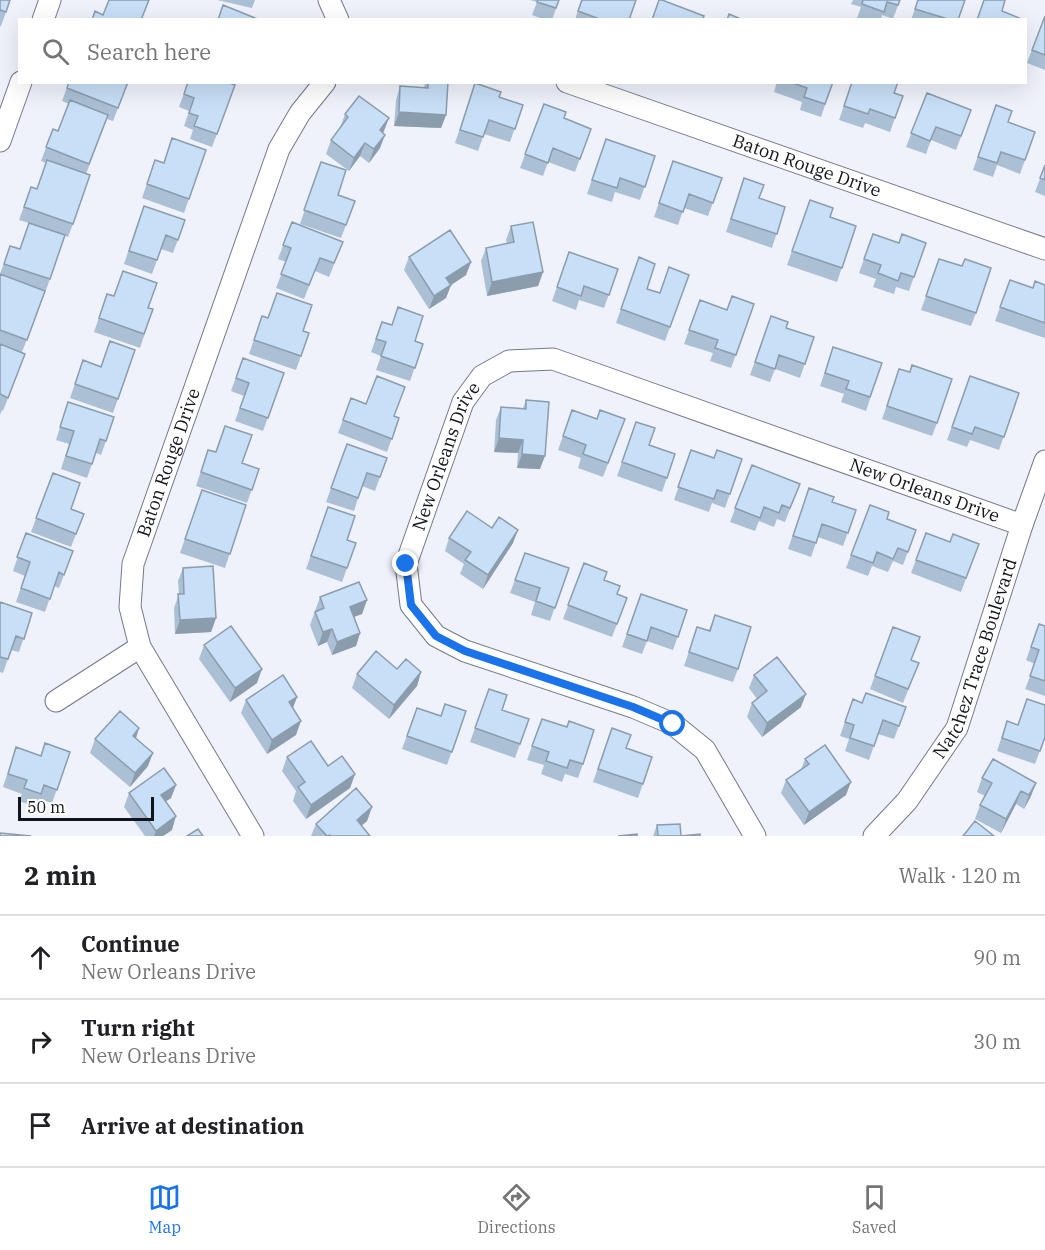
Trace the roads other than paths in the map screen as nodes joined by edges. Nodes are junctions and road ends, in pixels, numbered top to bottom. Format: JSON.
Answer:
{"nodes":[{"id":1,"x":50,"y":0,"type":"edge"},
{"id":2,"x":328,"y":0,"type":"edge"},
{"id":3,"x":45,"y":18,"type":"edge"},
{"id":4,"x":337,"y":18,"type":"edge"},
{"id":5,"x":20,"y":84,"type":"edge"},
{"id":6,"x":323,"y":84,"type":"edge"},
{"id":7,"x":573,"y":84,"type":"edge"},
{"id":8,"x":0,"y":141,"type":"edge"},
{"id":9,"x":1045,"y":249,"type":"edge"},
{"id":10,"x":1045,"y":461,"type":"edge"},
{"id":11,"x":1022,"y":525,"type":"junction"},
{"id":12,"x":140,"y":646,"type":"junction"},
{"id":13,"x":56,"y":701,"type":"dead end"},
{"id":14,"x":253,"y":836,"type":"edge"},
{"id":15,"x":755,"y":836,"type":"edge"},
{"id":16,"x":874,"y":836,"type":"edge"}],
"edges":[{"from":1,"to":3,"type":"street"},
{"from":2,"to":4,"type":"street"},
{"from":5,"to":8,"type":"street"},
{"from":6,"to":12,"type":"street","name":"Baton Rouge Drive"},
{"from":7,"to":9,"type":"street","name":"Baton Rouge Drive"},
{"from":10,"to":11,"type":"street","name":"Natchez Trace Boulevard"},
{"from":11,"to":15,"type":"street","name":"New Orleans Drive"},
{"from":11,"to":16,"type":"street","name":"Natchez Trace Boulevard"},
{"from":12,"to":13,"type":"street"},
{"from":12,"to":14,"type":"street","name":"Baton Rouge Drive"}]}
